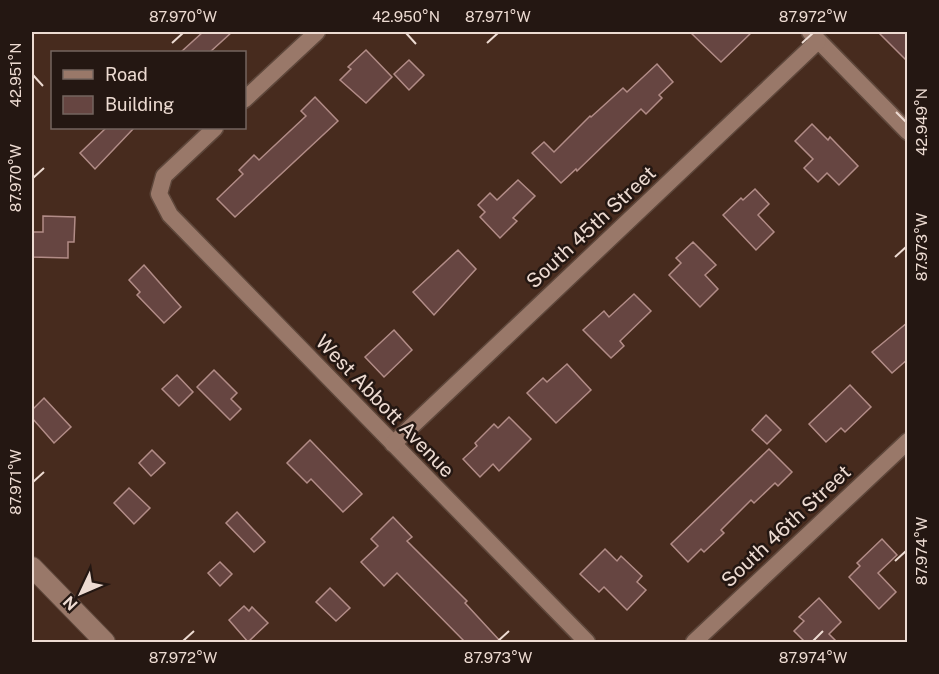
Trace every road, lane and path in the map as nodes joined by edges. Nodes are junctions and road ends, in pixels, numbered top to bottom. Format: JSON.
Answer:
{"nodes":[{"id":1,"x":317,"y":32,"type":"edge"},
{"id":2,"x":814,"y":36,"type":"edge"},
{"id":3,"x":246,"y":98,"type":"edge"},
{"id":4,"x":215,"y":129,"type":"edge"},
{"id":5,"x":908,"y":132,"type":"edge"},
{"id":6,"x":908,"y":441,"type":"edge"},
{"id":7,"x":393,"y":444,"type":"junction"},
{"id":8,"x":32,"y":567,"type":"edge"},
{"id":9,"x":105,"y":642,"type":"edge"},
{"id":10,"x":587,"y":642,"type":"edge"},
{"id":11,"x":694,"y":642,"type":"edge"}],
"edges":[{"from":1,"to":3,"type":"street"},
{"from":2,"to":5,"type":"street"},
{"from":2,"to":7,"type":"street","name":"South 45th Street"},
{"from":4,"to":7,"type":"street","name":"West Abbott Avenue"},
{"from":6,"to":11,"type":"street","name":"South 46th Street"},
{"from":7,"to":10,"type":"street","name":"West Abbott Avenue"},
{"from":8,"to":9,"type":"street"}]}
